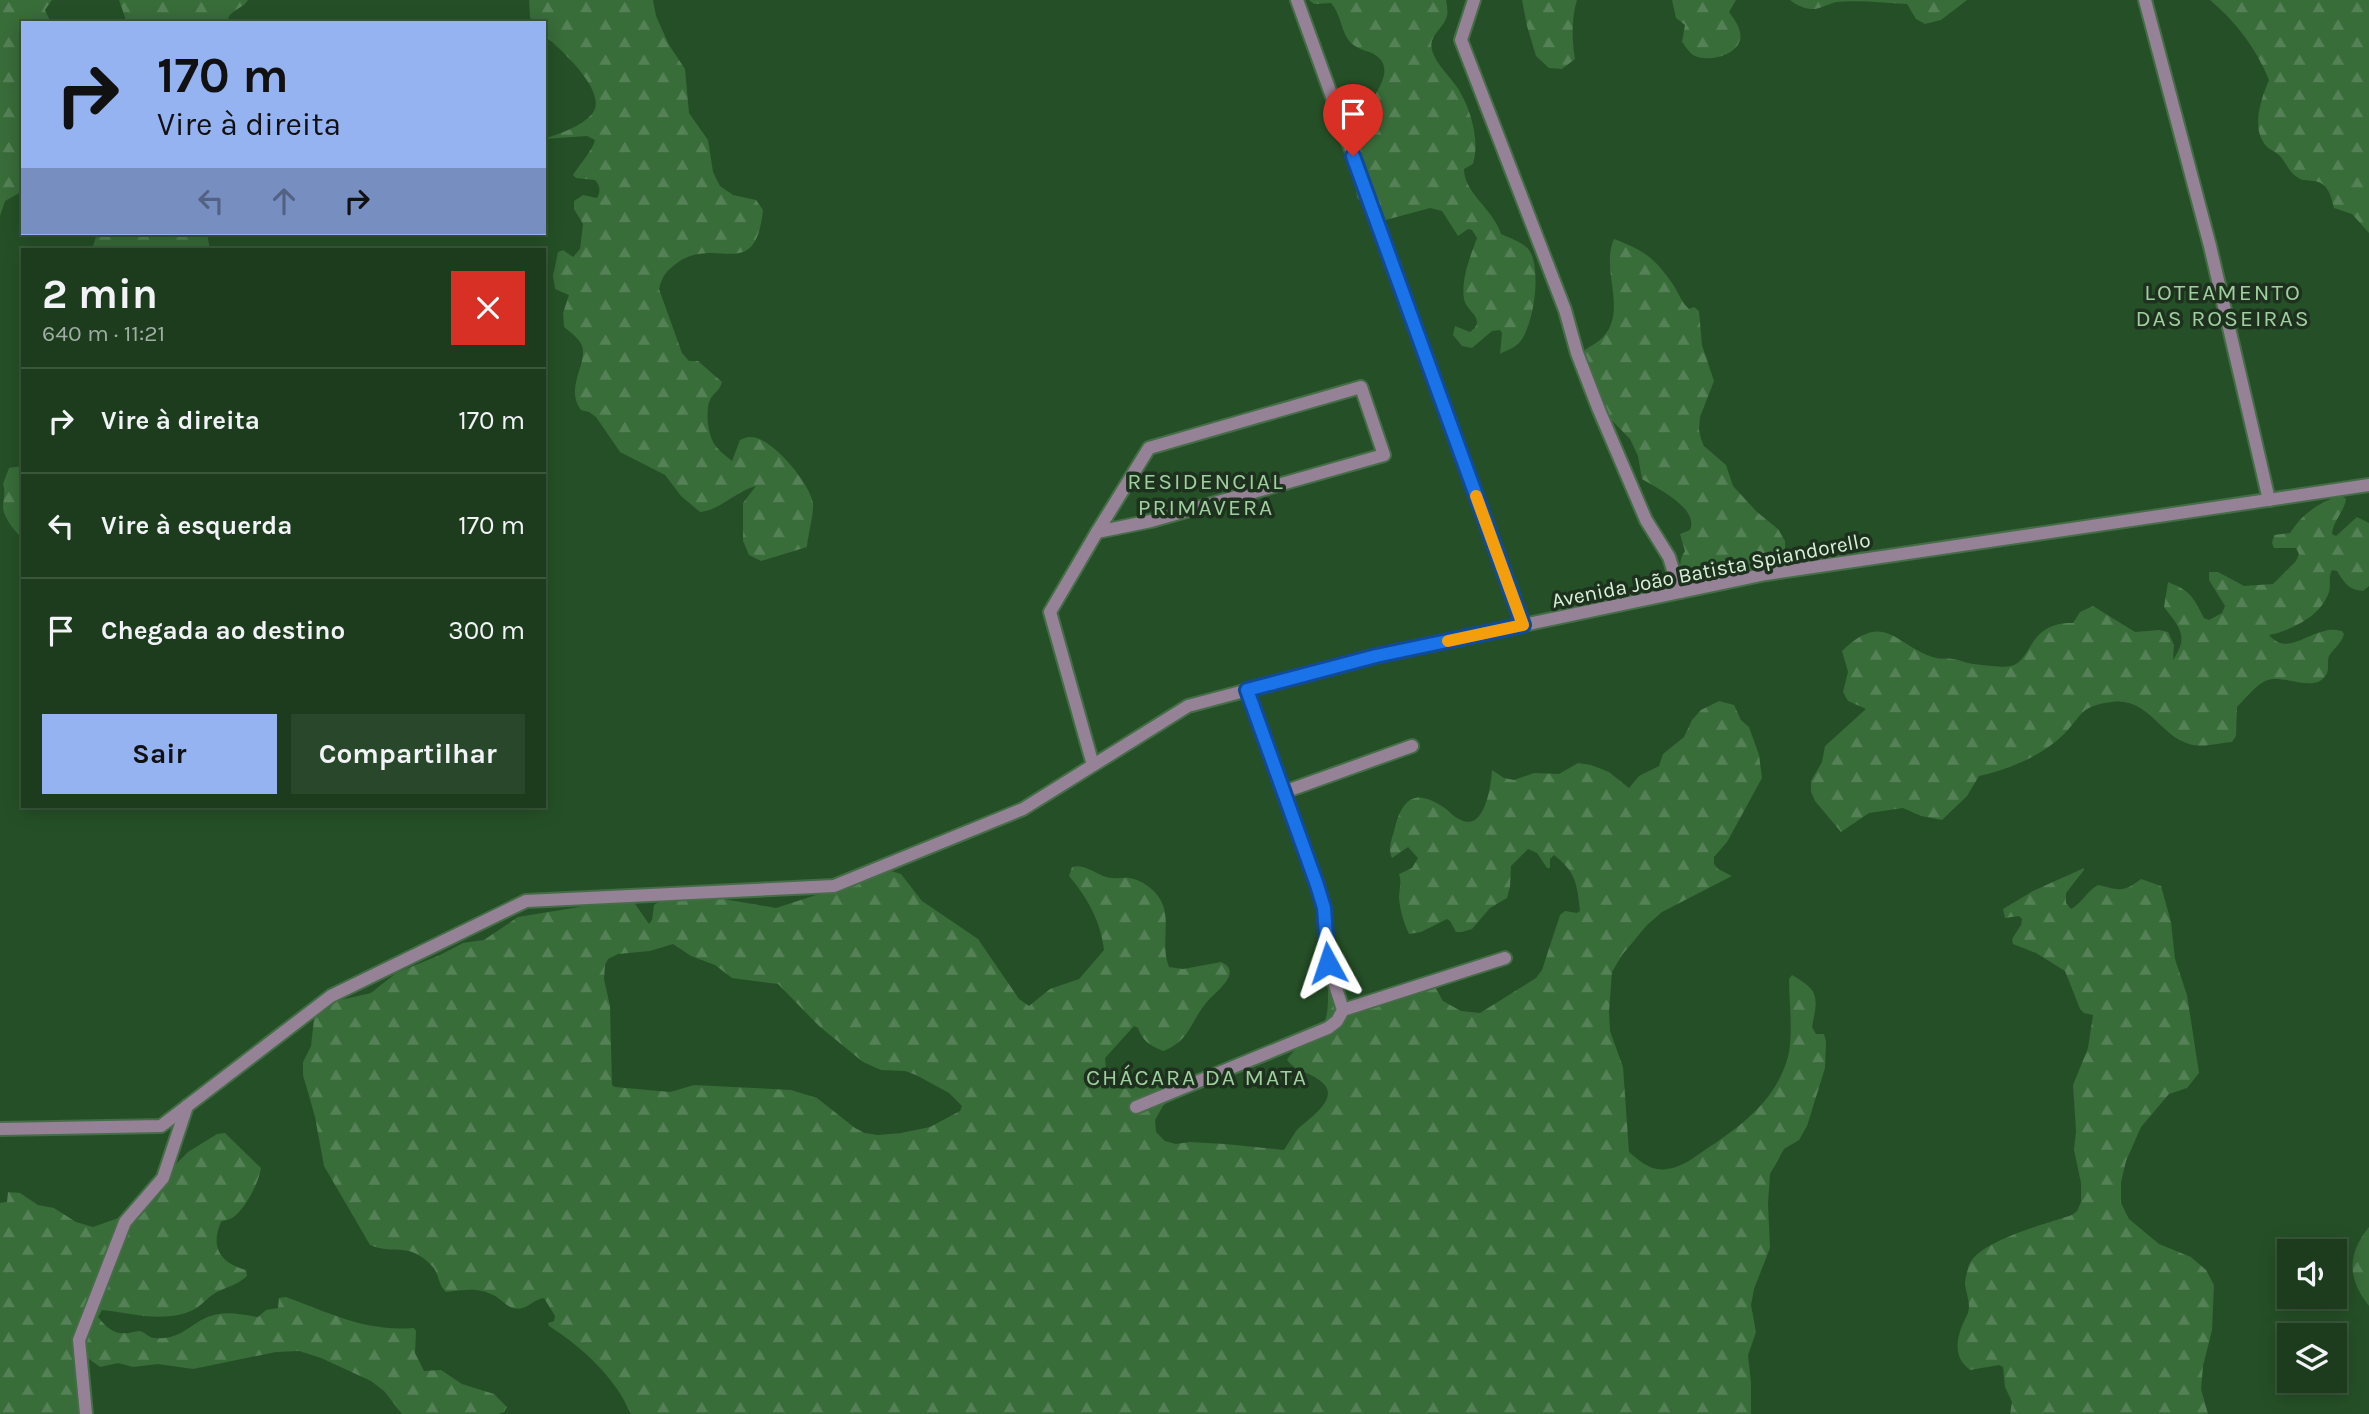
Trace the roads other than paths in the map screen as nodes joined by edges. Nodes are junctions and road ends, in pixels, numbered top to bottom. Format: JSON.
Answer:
{"nodes":[{"id":1,"x":1297,"y":0,"type":"edge"},
{"id":2,"x":1474,"y":0,"type":"edge"},
{"id":3,"x":2145,"y":0,"type":"edge"},
{"id":4,"x":2369,"y":485,"type":"edge"},
{"id":5,"x":2269,"y":499,"type":"junction"},
{"id":6,"x":1097,"y":532,"type":"junction"},
{"id":7,"x":1680,"y":592,"type":"junction"},
{"id":8,"x":1523,"y":625,"type":"junction"},
{"id":9,"x":1247,"y":690,"type":"junction"},
{"id":10,"x":1412,"y":746,"type":"dead end"},
{"id":11,"x":1093,"y":765,"type":"junction"},
{"id":12,"x":1284,"y":792,"type":"junction"},
{"id":13,"x":1505,"y":958,"type":"dead end"},
{"id":14,"x":1343,"y":1010,"type":"junction"},
{"id":15,"x":187,"y":1106,"type":"junction"},
{"id":16,"x":1136,"y":1107,"type":"dead end"},
{"id":17,"x":0,"y":1129,"type":"edge"},
{"id":18,"x":86,"y":1414,"type":"edge"}],
"edges":[{"from":1,"to":8,"type":"street"},
{"from":2,"to":7,"type":"street"},
{"from":3,"to":5,"type":"street"},
{"from":4,"to":5,"type":"street","name":"Avenida João Batista Spiandorello"},
{"from":5,"to":7,"type":"street","name":"Avenida João Batista Spiandorello"},
{"from":6,"to":6,"type":"street"},
{"from":6,"to":11,"type":"street"},
{"from":7,"to":8,"type":"street","name":"Avenida João Batista Spiandorello"},
{"from":8,"to":9,"type":"street","name":"Avenida João Batista Spiandorello"},
{"from":9,"to":11,"type":"street","name":"Avenida João Batista Spiandorello"},
{"from":9,"to":12,"type":"street"},
{"from":10,"to":12,"type":"street"},
{"from":11,"to":15,"type":"street","name":"Avenida João Batista Spiandorello"},
{"from":12,"to":14,"type":"street"},
{"from":13,"to":14,"type":"street"},
{"from":14,"to":16,"type":"street"},
{"from":15,"to":17,"type":"street","name":"Avenida João Batista Spiandorello"},
{"from":15,"to":18,"type":"street"}]}
